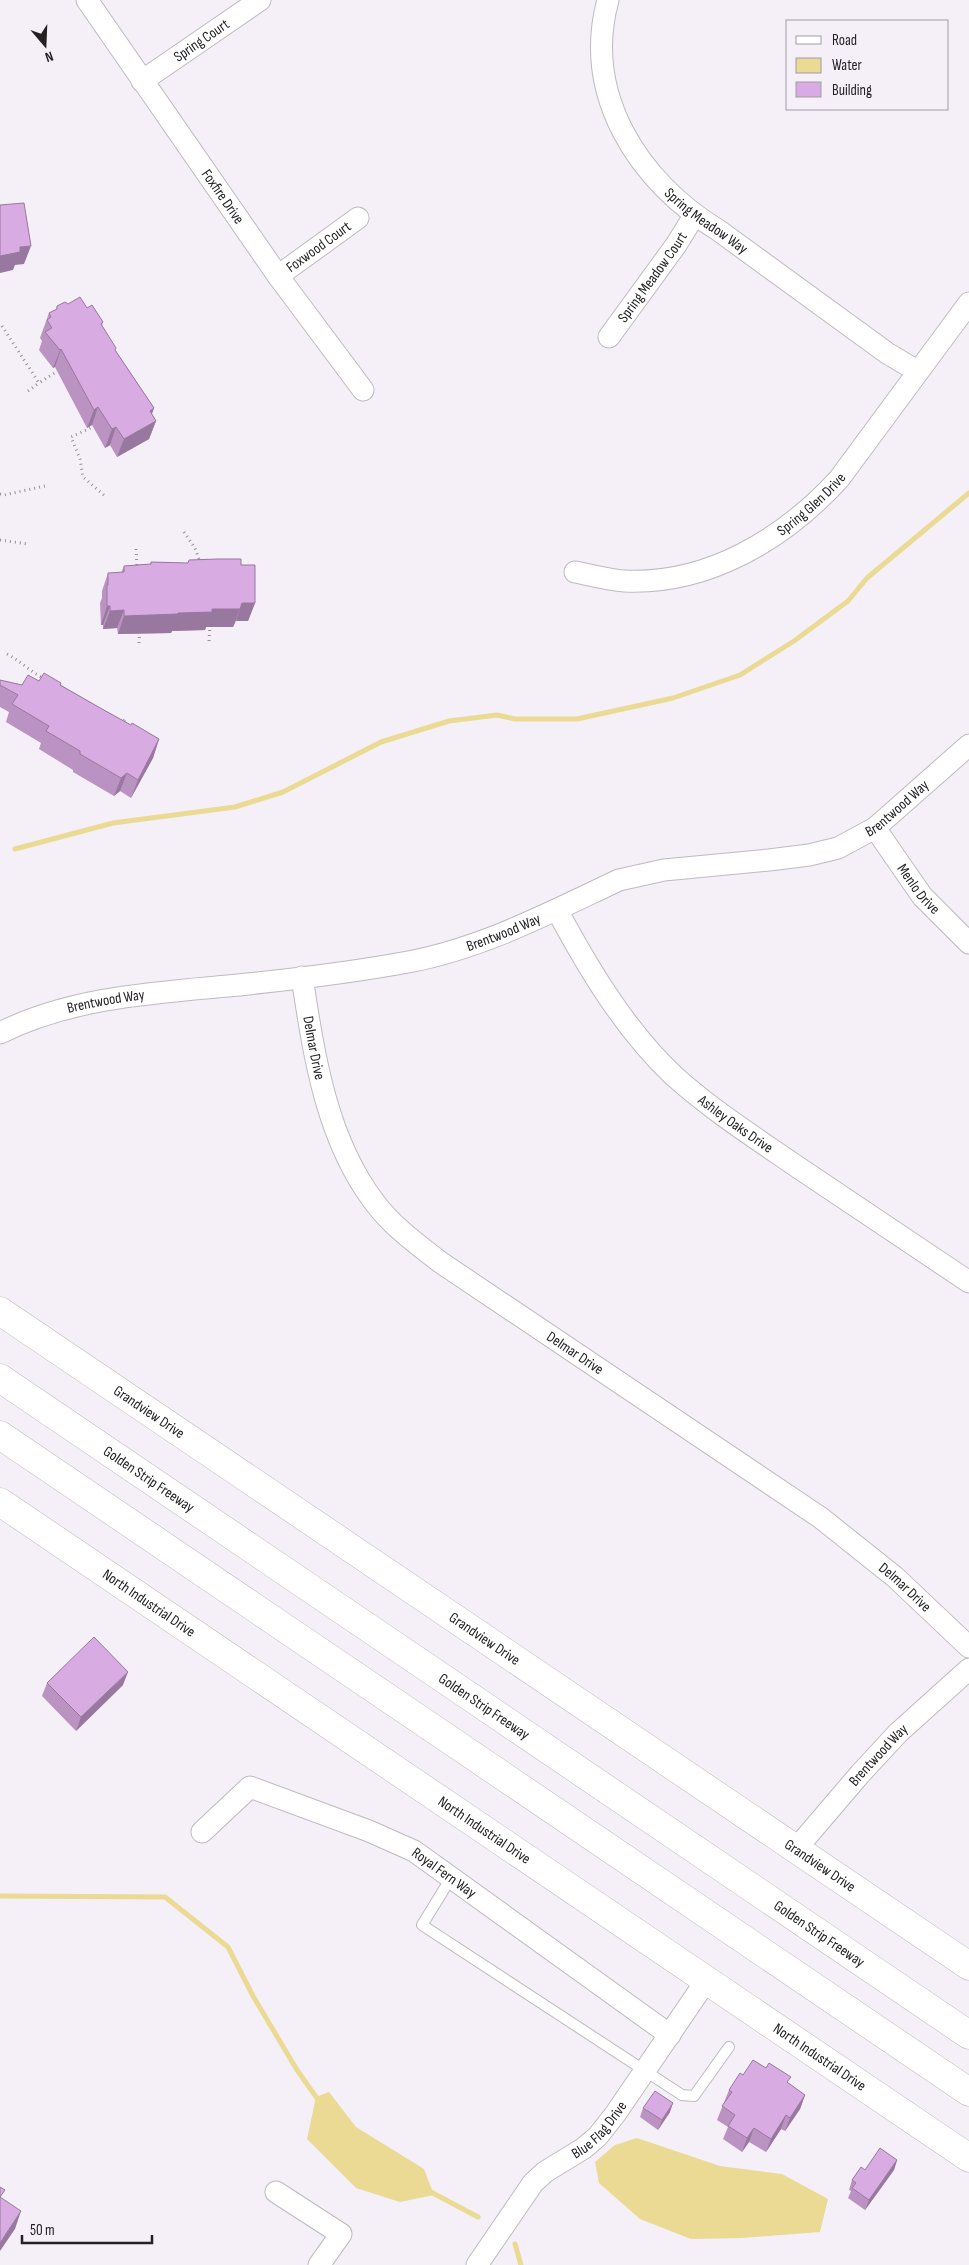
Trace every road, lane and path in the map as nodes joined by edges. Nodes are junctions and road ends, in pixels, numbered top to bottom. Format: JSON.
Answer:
{"nodes":[{"id":1,"x":87,"y":0,"type":"edge"},
{"id":2,"x":260,"y":0,"type":"edge"},
{"id":3,"x":608,"y":0,"type":"edge"},
{"id":4,"x":142,"y":81,"type":"junction"},
{"id":5,"x":694,"y":216,"type":"junction"},
{"id":6,"x":358,"y":218,"type":"dead end"},
{"id":7,"x":278,"y":276,"type":"junction"},
{"id":8,"x":969,"y":303,"type":"edge"},
{"id":9,"x":2,"y":326,"type":"dead end"},
{"id":10,"x":609,"y":337,"type":"dead end"},
{"id":11,"x":66,"y":366,"type":"edge"},
{"id":12,"x":917,"y":371,"type":"junction"},
{"id":13,"x":39,"y":383,"type":"junction"},
{"id":14,"x":363,"y":390,"type":"dead end"},
{"id":15,"x":28,"y":391,"type":"dead end"},
{"id":16,"x":103,"y":423,"type":"edge"},
{"id":17,"x":45,"y":486,"type":"dead end"},
{"id":18,"x":0,"y":494,"type":"edge"},
{"id":19,"x":104,"y":496,"type":"dead end"},
{"id":20,"x":184,"y":532,"type":"dead end"},
{"id":21,"x":0,"y":540,"type":"edge"},
{"id":22,"x":28,"y":544,"type":"dead end"},
{"id":23,"x":136,"y":549,"type":"dead end"},
{"id":24,"x":200,"y":563,"type":"edge"},
{"id":25,"x":575,"y":572,"type":"dead end"},
{"id":26,"x":137,"y":576,"type":"edge"},
{"id":27,"x":210,"y":616,"type":"edge"},
{"id":28,"x":141,"y":621,"type":"edge"},
{"id":29,"x":209,"y":641,"type":"dead end"},
{"id":30,"x":139,"y":643,"type":"dead end"},
{"id":31,"x":6,"y":654,"type":"dead end"},
{"id":32,"x":47,"y":680,"type":"edge"},
{"id":33,"x":126,"y":716,"type":"dead end"},
{"id":34,"x":118,"y":734,"type":"edge"},
{"id":35,"x":969,"y":745,"type":"edge"},
{"id":36,"x":875,"y":828,"type":"junction"},
{"id":37,"x":557,"y":910,"type":"junction"},
{"id":38,"x":969,"y":943,"type":"edge"},
{"id":39,"x":302,"y":977,"type":"junction"},
{"id":40,"x":0,"y":1033,"type":"edge"},
{"id":41,"x":969,"y":1282,"type":"edge"},
{"id":42,"x":0,"y":1311,"type":"edge"},
{"id":43,"x":0,"y":1378,"type":"edge"},
{"id":44,"x":0,"y":1435,"type":"edge"},
{"id":45,"x":0,"y":1502,"type":"edge"},
{"id":46,"x":969,"y":1647,"type":"edge"},
{"id":47,"x":969,"y":1669,"type":"edge"},
{"id":48,"x":202,"y":1832,"type":"dead end"},
{"id":49,"x":796,"y":1849,"type":"junction"},
{"id":50,"x":450,"y":1878,"type":"junction"},
{"id":51,"x":968,"y":1964,"type":"edge"},
{"id":52,"x":706,"y":1980,"type":"junction"},
{"id":53,"x":969,"y":2034,"type":"edge"},
{"id":54,"x":670,"y":2035,"type":"junction"},
{"id":55,"x":729,"y":2047,"type":"dead end"},
{"id":56,"x":646,"y":2070,"type":"junction"},
{"id":57,"x":969,"y":2092,"type":"edge"},
{"id":58,"x":969,"y":2158,"type":"edge"},
{"id":59,"x":276,"y":2192,"type":"dead end"},
{"id":60,"x":319,"y":2265,"type":"edge"},
{"id":61,"x":477,"y":2265,"type":"edge"}],
"edges":[{"from":1,"to":4,"type":"street","name":"Foxfire Drive"},
{"from":2,"to":4,"type":"street","name":"Spring Court"},
{"from":3,"to":5,"type":"street","name":"Spring Meadow Way"},
{"from":4,"to":7,"type":"street","name":"Foxfire Drive"},
{"from":5,"to":10,"type":"street","name":"Spring Meadow Court"},
{"from":5,"to":12,"type":"street","name":"Spring Meadow Way"},
{"from":6,"to":7,"type":"street","name":"Foxwood Court"},
{"from":7,"to":14,"type":"street","name":"Foxfire Drive"},
{"from":8,"to":12,"type":"street","name":"Spring Glen Drive"},
{"from":9,"to":13,"type":"path"},
{"from":11,"to":13,"type":"path"},
{"from":12,"to":25,"type":"street","name":"Spring Glen Drive"},
{"from":13,"to":15,"type":"path"},
{"from":16,"to":19,"type":"path"},
{"from":17,"to":18,"type":"path"},
{"from":20,"to":24,"type":"path"},
{"from":21,"to":22,"type":"path"},
{"from":23,"to":26,"type":"path"},
{"from":27,"to":29,"type":"path"},
{"from":28,"to":30,"type":"path"},
{"from":31,"to":32,"type":"path"},
{"from":33,"to":34,"type":"path"},
{"from":35,"to":36,"type":"street","name":"Brentwood Way"},
{"from":36,"to":37,"type":"street","name":"Brentwood Way"},
{"from":36,"to":38,"type":"street","name":"Menlo Drive"},
{"from":37,"to":39,"type":"street","name":"Brentwood Way"},
{"from":37,"to":41,"type":"street","name":"Ashley Oaks Drive"},
{"from":39,"to":40,"type":"street","name":"Brentwood Way"},
{"from":39,"to":46,"type":"street","name":"Delmar Drive"},
{"from":42,"to":49,"type":"main road","name":"Grandview Drive"},
{"from":43,"to":53,"type":"main road","name":"Golden Strip Freeway"},
{"from":44,"to":57,"type":"main road"},
{"from":45,"to":52,"type":"main road","name":"North Industrial Drive"},
{"from":47,"to":49,"type":"street","name":"Brentwood Way"},
{"from":48,"to":50,"type":"street","name":"Royal Fern Way"},
{"from":49,"to":51,"type":"main road","name":"Grandview Drive"},
{"from":50,"to":54,"type":"street","name":"Royal Fern Way"},
{"from":50,"to":56,"type":"lane"},
{"from":52,"to":54,"type":"street","name":"Blue Flag Drive"},
{"from":52,"to":58,"type":"main road","name":"North Industrial Drive"},
{"from":54,"to":56,"type":"street","name":"Blue Flag Drive"},
{"from":55,"to":56,"type":"lane"},
{"from":56,"to":61,"type":"street","name":"Blue Flag Drive"},
{"from":59,"to":60,"type":"street"}]}
